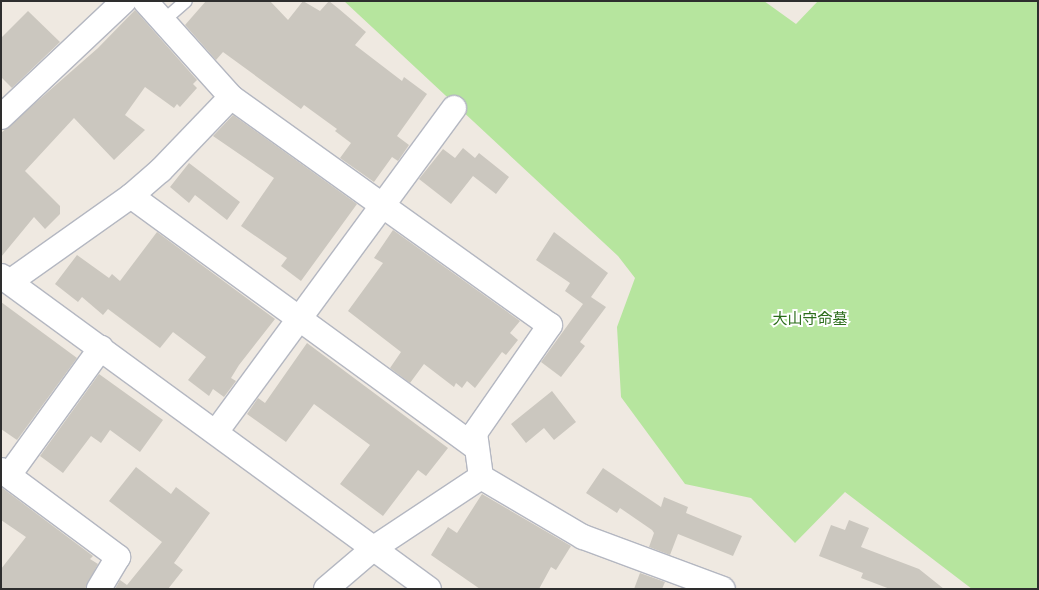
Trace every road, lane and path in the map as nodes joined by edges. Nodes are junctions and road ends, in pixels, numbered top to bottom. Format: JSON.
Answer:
{"nodes":[{"id":1,"x":124,"y":1,"type":"edge"},
{"id":2,"x":145,"y":1,"type":"edge"},
{"id":3,"x":186,"y":1,"type":"edge"},
{"id":4,"x":163,"y":21,"type":"junction"},
{"id":5,"x":231,"y":97,"type":"junction"},
{"id":6,"x":454,"y":108,"type":"dead end"},
{"id":7,"x":1,"y":117,"type":"edge"},
{"id":8,"x":131,"y":196,"type":"junction"},
{"id":9,"x":383,"y":205,"type":"junction"},
{"id":10,"x":6,"y":279,"type":"edge"},
{"id":11,"x":300,"y":319,"type":"junction"},
{"id":12,"x":102,"y":348,"type":"junction"},
{"id":13,"x":216,"y":432,"type":"junction"},
{"id":14,"x":474,"y":446,"type":"junction"},
{"id":15,"x":5,"y":472,"type":"edge"},
{"id":16,"x":480,"y":477,"type":"junction"},
{"id":17,"x":374,"y":548,"type":"junction"},
{"id":18,"x":99,"y":589,"type":"edge"},
{"id":19,"x":326,"y":589,"type":"edge"},
{"id":20,"x":429,"y":589,"type":"edge"},
{"id":21,"x":723,"y":589,"type":"edge"}],
"edges":[{"from":1,"to":7,"type":"street"},
{"from":2,"to":4,"type":"street"},
{"from":3,"to":4,"type":"lane"},
{"from":4,"to":5,"type":"street"},
{"from":5,"to":8,"type":"street"},
{"from":5,"to":9,"type":"street"},
{"from":6,"to":9,"type":"street"},
{"from":8,"to":10,"type":"street"},
{"from":8,"to":11,"type":"street"},
{"from":9,"to":11,"type":"street"},
{"from":9,"to":14,"type":"street"},
{"from":10,"to":12,"type":"street"},
{"from":11,"to":13,"type":"street"},
{"from":11,"to":14,"type":"street"},
{"from":12,"to":13,"type":"street"},
{"from":12,"to":15,"type":"street"},
{"from":13,"to":17,"type":"street"},
{"from":14,"to":16,"type":"street"},
{"from":15,"to":18,"type":"street"},
{"from":16,"to":17,"type":"street"},
{"from":16,"to":21,"type":"street"},
{"from":17,"to":19,"type":"street"},
{"from":17,"to":20,"type":"street"}]}
